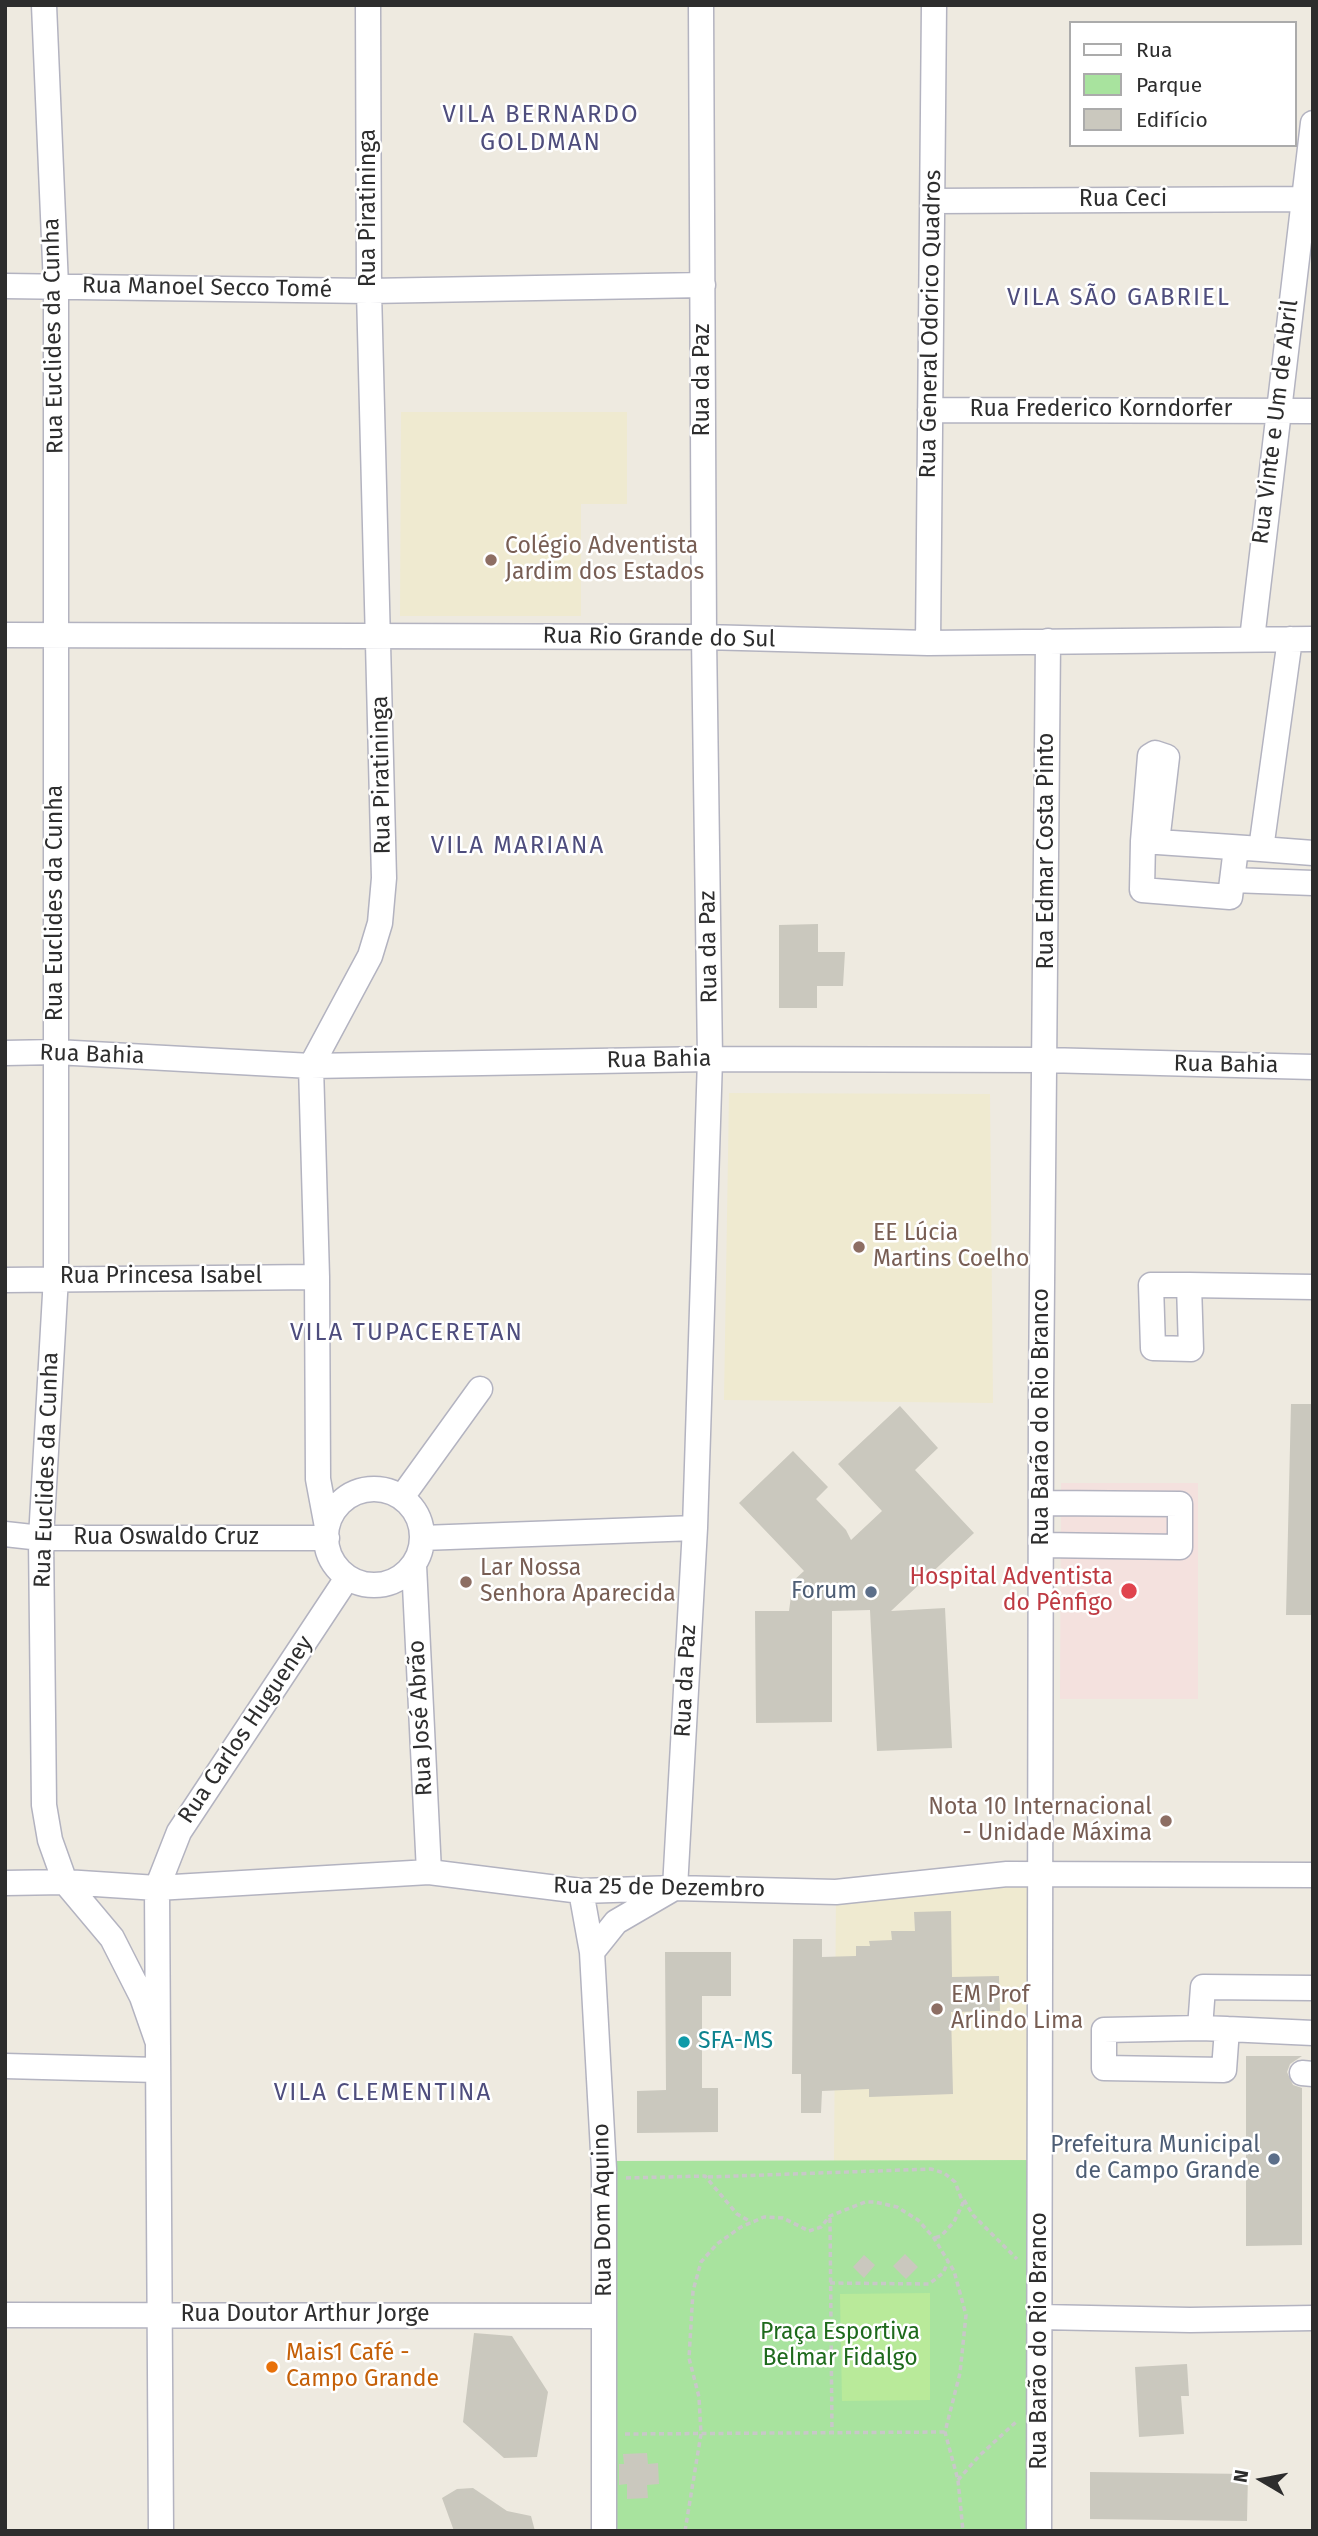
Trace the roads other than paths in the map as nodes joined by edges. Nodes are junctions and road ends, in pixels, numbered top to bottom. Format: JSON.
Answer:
{"nodes":[{"id":1,"x":44,"y":5,"type":"edge"},
{"id":2,"x":368,"y":5,"type":"edge"},
{"id":3,"x":702,"y":5,"type":"edge"},
{"id":4,"x":934,"y":5,"type":"edge"},
{"id":5,"x":1313,"y":122,"type":"edge"},
{"id":6,"x":1308,"y":199,"type":"edge"},
{"id":7,"x":933,"y":201,"type":"junction"},
{"id":8,"x":703,"y":285,"type":"junction"},
{"id":9,"x":5,"y":286,"type":"edge"},
{"id":10,"x":56,"y":286,"type":"junction"},
{"id":11,"x":369,"y":290,"type":"junction"},
{"id":12,"x":930,"y":410,"type":"junction"},
{"id":13,"x":1276,"y":410,"type":"junction"},
{"id":14,"x":1313,"y":411,"type":"edge"},
{"id":15,"x":5,"y":635,"type":"edge"},
{"id":16,"x":56,"y":635,"type":"junction"},
{"id":17,"x":380,"y":636,"type":"junction"},
{"id":18,"x":704,"y":637,"type":"junction"},
{"id":19,"x":1251,"y":639,"type":"junction"},
{"id":20,"x":1301,"y":639,"type":"edge"},
{"id":21,"x":1048,"y":641,"type":"junction"},
{"id":22,"x":928,"y":642,"type":"junction"},
{"id":23,"x":1248,"y":849,"type":"junction"},
{"id":24,"x":1313,"y":853,"type":"edge"},
{"id":25,"x":1232,"y":880,"type":"junction"},
{"id":26,"x":1313,"y":883,"type":"edge"},
{"id":27,"x":56,"y":1052,"type":"junction"},
{"id":28,"x":5,"y":1053,"type":"edge"},
{"id":29,"x":710,"y":1059,"type":"junction"},
{"id":30,"x":1045,"y":1060,"type":"junction"},
{"id":31,"x":311,"y":1066,"type":"junction"},
{"id":32,"x":1313,"y":1067,"type":"edge"},
{"id":33,"x":57,"y":1277,"type":"junction"},
{"id":34,"x":317,"y":1277,"type":"junction"},
{"id":35,"x":5,"y":1280,"type":"edge"},
{"id":36,"x":1189,"y":1285,"type":"dead end"},
{"id":37,"x":1313,"y":1287,"type":"edge"},
{"id":38,"x":480,"y":1389,"type":"dead end"},
{"id":39,"x":402,"y":1497,"type":"junction"},
{"id":40,"x":1042,"y":1503,"type":"junction"},
{"id":41,"x":695,"y":1528,"type":"junction"},
{"id":42,"x":327,"y":1532,"type":"junction"},
{"id":43,"x":5,"y":1534,"type":"edge"},
{"id":44,"x":41,"y":1538,"type":"junction"},
{"id":45,"x":422,"y":1538,"type":"junction"},
{"id":46,"x":1042,"y":1545,"type":"junction"},
{"id":47,"x":414,"y":1564,"type":"junction"},
{"id":48,"x":347,"y":1578,"type":"junction"},
{"id":49,"x":429,"y":1872,"type":"junction"},
{"id":50,"x":1041,"y":1874,"type":"junction"},
{"id":51,"x":1313,"y":1875,"type":"edge"},
{"id":52,"x":5,"y":1882,"type":"edge"},
{"id":53,"x":65,"y":1882,"type":"junction"},
{"id":54,"x":157,"y":1888,"type":"junction"},
{"id":55,"x":675,"y":1888,"type":"junction"},
{"id":56,"x":581,"y":1891,"type":"junction"},
{"id":57,"x":592,"y":1952,"type":"junction"},
{"id":58,"x":1313,"y":1988,"type":"edge"},
{"id":59,"x":1200,"y":2028,"type":"junction"},
{"id":60,"x":1227,"y":2029,"type":"junction"},
{"id":61,"x":1313,"y":2033,"type":"edge"},
{"id":62,"x":157,"y":2040,"type":"junction"},
{"id":63,"x":5,"y":2066,"type":"edge"},
{"id":64,"x":158,"y":2070,"type":"junction"},
{"id":65,"x":5,"y":2315,"type":"edge"},
{"id":66,"x":161,"y":2315,"type":"junction"},
{"id":67,"x":604,"y":2316,"type":"junction"},
{"id":68,"x":1040,"y":2317,"type":"junction"},
{"id":69,"x":1313,"y":2318,"type":"edge"},
{"id":70,"x":161,"y":2531,"type":"edge"},
{"id":71,"x":604,"y":2531,"type":"edge"},
{"id":72,"x":1039,"y":2531,"type":"edge"}],
"edges":[{"from":1,"to":10,"type":"street","name":"Rua Euclides da Cunha"},
{"from":2,"to":11,"type":"street","name":"Rua Piratininga"},
{"from":3,"to":8,"type":"street","name":"Rua da Paz"},
{"from":4,"to":7,"type":"street","name":"Rua General Odorico Quadros"},
{"from":5,"to":6,"type":"street","name":"Rua Vinte e Um de Abril"},
{"from":6,"to":7,"type":"street","name":"Rua Ceci"},
{"from":6,"to":13,"type":"street","name":"Rua Vinte e Um de Abril"},
{"from":7,"to":12,"type":"street","name":"Rua General Odorico Quadros"},
{"from":8,"to":11,"type":"street","name":"Rua Manoel Secco Tomé"},
{"from":8,"to":18,"type":"street","name":"Rua da Paz"},
{"from":9,"to":10,"type":"street","name":"Rua Manoel Secco Tomé"},
{"from":10,"to":11,"type":"street","name":"Rua Manoel Secco Tomé"},
{"from":10,"to":16,"type":"street","name":"Rua Euclides da Cunha"},
{"from":11,"to":17,"type":"street","name":"Rua Piratininga"},
{"from":12,"to":13,"type":"street","name":"Rua Frederico Korndorfer"},
{"from":12,"to":22,"type":"street","name":"Rua General Odorico Quadros"},
{"from":13,"to":14,"type":"street","name":"Rua Frederico Korndorfer"},
{"from":13,"to":19,"type":"street","name":"Rua Vinte e Um de Abril"},
{"from":15,"to":16,"type":"street","name":"Rua Rio Grande do Sul"},
{"from":16,"to":17,"type":"street","name":"Rua Rio Grande do Sul"},
{"from":16,"to":27,"type":"street","name":"Rua Euclides da Cunha"},
{"from":17,"to":18,"type":"street","name":"Rua Rio Grande do Sul"},
{"from":17,"to":31,"type":"street","name":"Rua Piratininga"},
{"from":18,"to":22,"type":"street","name":"Rua Rio Grande do Sul"},
{"from":18,"to":29,"type":"street","name":"Rua da Paz"},
{"from":19,"to":20,"type":"street","name":"Rua Rio Grande do Sul"},
{"from":19,"to":21,"type":"street","name":"Rua Rio Grande do Sul"},
{"from":20,"to":23,"type":"street"},
{"from":21,"to":22,"type":"street","name":"Rua Rio Grande do Sul"},
{"from":21,"to":30,"type":"street","name":"Rua Edmar Costa Pinto"},
{"from":23,"to":24,"type":"street"},
{"from":23,"to":25,"type":"street"},
{"from":23,"to":25,"type":"street"},
{"from":25,"to":26,"type":"street"},
{"from":27,"to":28,"type":"street","name":"Rua Bahia"},
{"from":27,"to":31,"type":"street","name":"Rua Bahia"},
{"from":27,"to":33,"type":"street","name":"Rua Euclides da Cunha"},
{"from":29,"to":30,"type":"street","name":"Rua Bahia"},
{"from":29,"to":31,"type":"street","name":"Rua Bahia"},
{"from":29,"to":41,"type":"street","name":"Rua da Paz"},
{"from":30,"to":32,"type":"street","name":"Rua Bahia"},
{"from":30,"to":40,"type":"street","name":"Rua Barão do Rio Branco"},
{"from":31,"to":34,"type":"street","name":"Rua Piratininga"},
{"from":33,"to":34,"type":"street","name":"Rua Princesa Isabel"},
{"from":33,"to":35,"type":"street","name":"Rua Princesa Isabel"},
{"from":33,"to":44,"type":"street","name":"Rua Euclides da Cunha"},
{"from":34,"to":42,"type":"street","name":"Rua Piratininga"},
{"from":36,"to":37,"type":"street"},
{"from":38,"to":39,"type":"street"},
{"from":39,"to":42,"type":"street"},
{"from":39,"to":45,"type":"street"},
{"from":40,"to":46,"type":"street","name":"Rua Barão do Rio Branco"},
{"from":40,"to":46,"type":"street"},
{"from":41,"to":45,"type":"street"},
{"from":41,"to":55,"type":"street","name":"Rua da Paz"},
{"from":42,"to":44,"type":"street","name":"Rua Oswaldo Cruz"},
{"from":42,"to":48,"type":"street"},
{"from":43,"to":44,"type":"street","name":"Rua Oswaldo Cruz"},
{"from":44,"to":53,"type":"street","name":"Rua Euclides da Cunha"},
{"from":45,"to":47,"type":"street"},
{"from":46,"to":50,"type":"street","name":"Rua Barão do Rio Branco"},
{"from":47,"to":48,"type":"street"},
{"from":47,"to":49,"type":"street","name":"Rua José Abrão"},
{"from":48,"to":54,"type":"street","name":"Rua Carlos Hugueney"},
{"from":49,"to":54,"type":"street","name":"Rua 25 de Dezembro"},
{"from":49,"to":56,"type":"street","name":"Rua 25 de Dezembro"},
{"from":50,"to":51,"type":"street","name":"Rua 25 de Dezembro"},
{"from":50,"to":55,"type":"street","name":"Rua 25 de Dezembro"},
{"from":50,"to":68,"type":"street","name":"Rua Barão do Rio Branco"},
{"from":52,"to":53,"type":"street","name":"Rua 25 de Dezembro"},
{"from":53,"to":54,"type":"street","name":"Rua 25 de Dezembro"},
{"from":53,"to":62,"type":"street"},
{"from":54,"to":62,"type":"street"},
{"from":55,"to":56,"type":"street","name":"Rua 25 de Dezembro"},
{"from":55,"to":57,"type":"street"},
{"from":56,"to":57,"type":"street","name":"Rua Dom Aquino"},
{"from":57,"to":67,"type":"street","name":"Rua Dom Aquino"},
{"from":58,"to":59,"type":"street"},
{"from":59,"to":60,"type":"street"},
{"from":59,"to":60,"type":"street"},
{"from":60,"to":61,"type":"street"},
{"from":62,"to":64,"type":"street"},
{"from":63,"to":64,"type":"street"},
{"from":64,"to":66,"type":"street"},
{"from":65,"to":66,"type":"street","name":"Rua Doutor Arthur Jorge"},
{"from":66,"to":67,"type":"street","name":"Rua Doutor Arthur Jorge"},
{"from":66,"to":70,"type":"street"},
{"from":67,"to":71,"type":"street","name":"Rua Dom Aquino"},
{"from":68,"to":69,"type":"street"},
{"from":68,"to":72,"type":"street","name":"Rua Barão do Rio Branco"}]}
